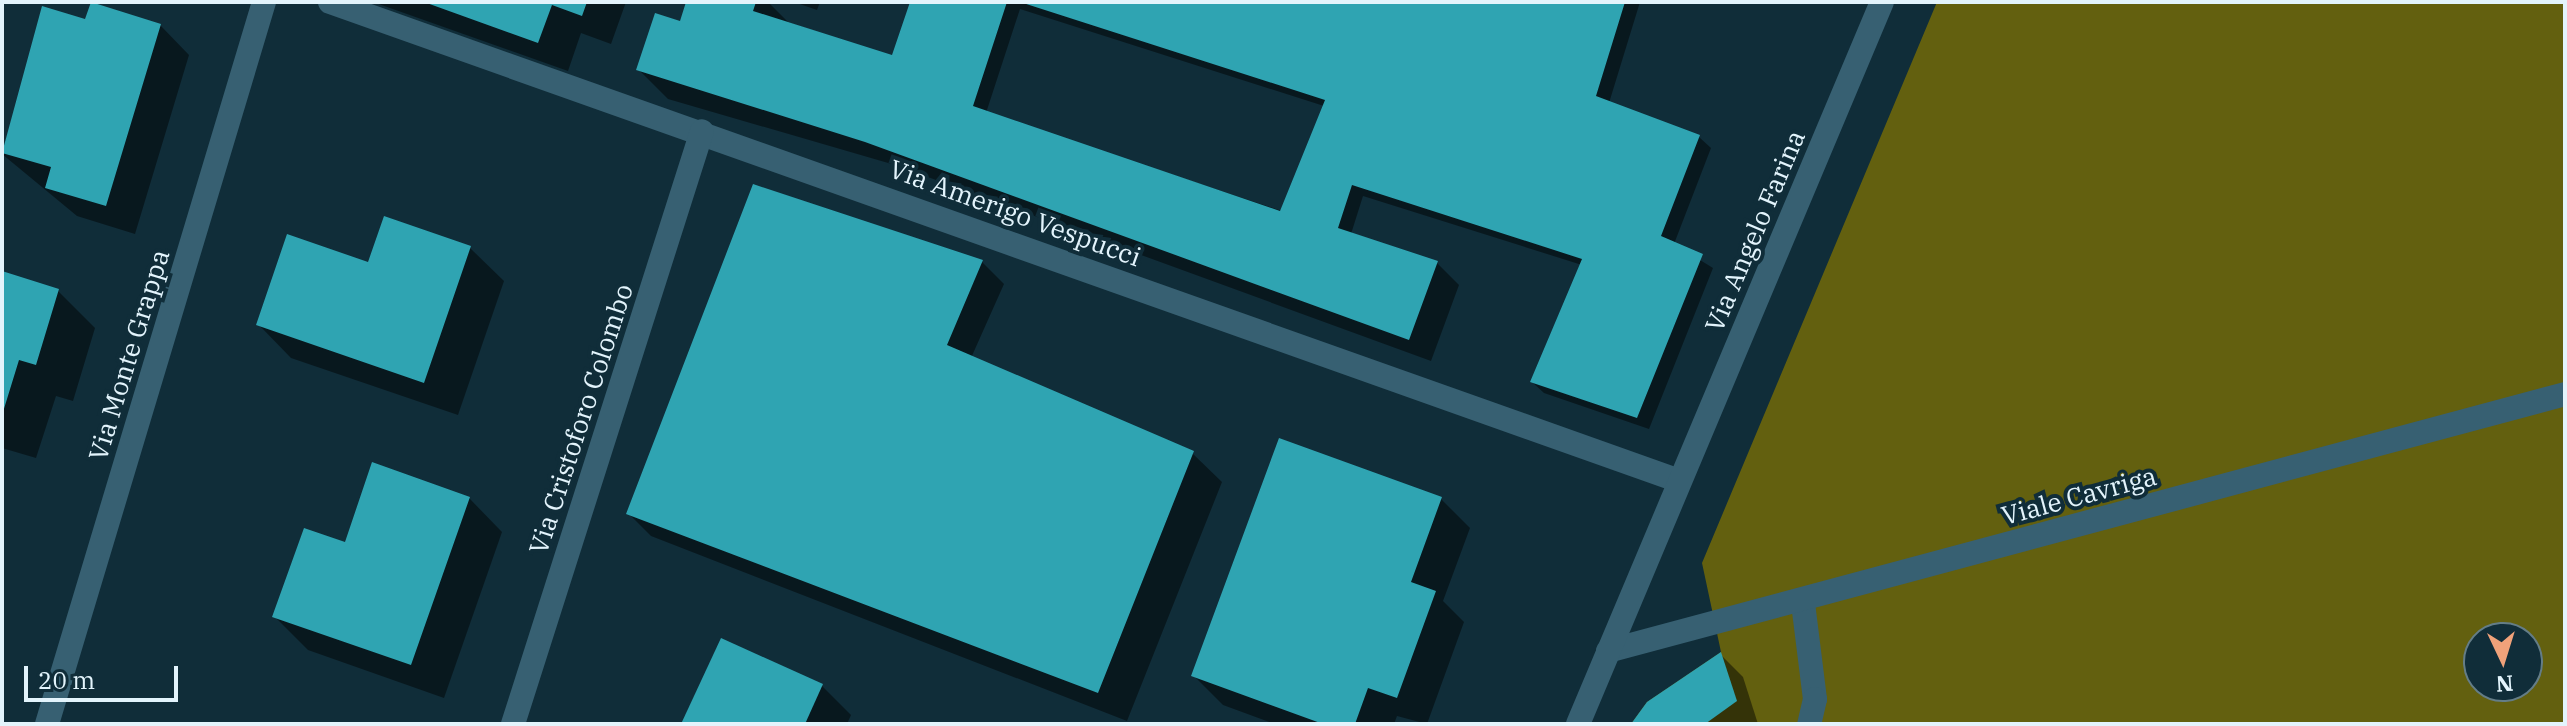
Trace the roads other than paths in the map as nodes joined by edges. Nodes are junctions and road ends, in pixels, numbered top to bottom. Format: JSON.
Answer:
{"nodes":[{"id":1,"x":264,"y":2,"type":"edge"},
{"id":2,"x":330,"y":2,"type":"edge"},
{"id":3,"x":1882,"y":2,"type":"edge"},
{"id":4,"x":702,"y":131,"type":"junction"},
{"id":5,"x":2565,"y":394,"type":"edge"},
{"id":6,"x":1680,"y":481,"type":"junction"},
{"id":7,"x":1803,"y":603,"type":"junction"},
{"id":8,"x":1608,"y":651,"type":"junction"},
{"id":9,"x":47,"y":724,"type":"edge"},
{"id":10,"x":513,"y":724,"type":"edge"},
{"id":11,"x":1578,"y":724,"type":"edge"},
{"id":12,"x":1809,"y":724,"type":"edge"}],
"edges":[{"from":1,"to":9,"type":"street","name":"Via Monte Grappa"},
{"from":2,"to":4,"type":"street","name":"Via Amerigo Vespucci"},
{"from":3,"to":6,"type":"street","name":"Via Angelo Farina"},
{"from":4,"to":6,"type":"street","name":"Via Amerigo Vespucci"},
{"from":4,"to":10,"type":"street","name":"Via Cristoforo Colombo"},
{"from":5,"to":7,"type":"street","name":"Viale Cavriga"},
{"from":6,"to":8,"type":"street","name":"Via Angelo Farina"},
{"from":7,"to":8,"type":"street","name":"Viale Cavriga"},
{"from":7,"to":12,"type":"street"},
{"from":8,"to":11,"type":"street","name":"Via Angelo Farina"}]}
